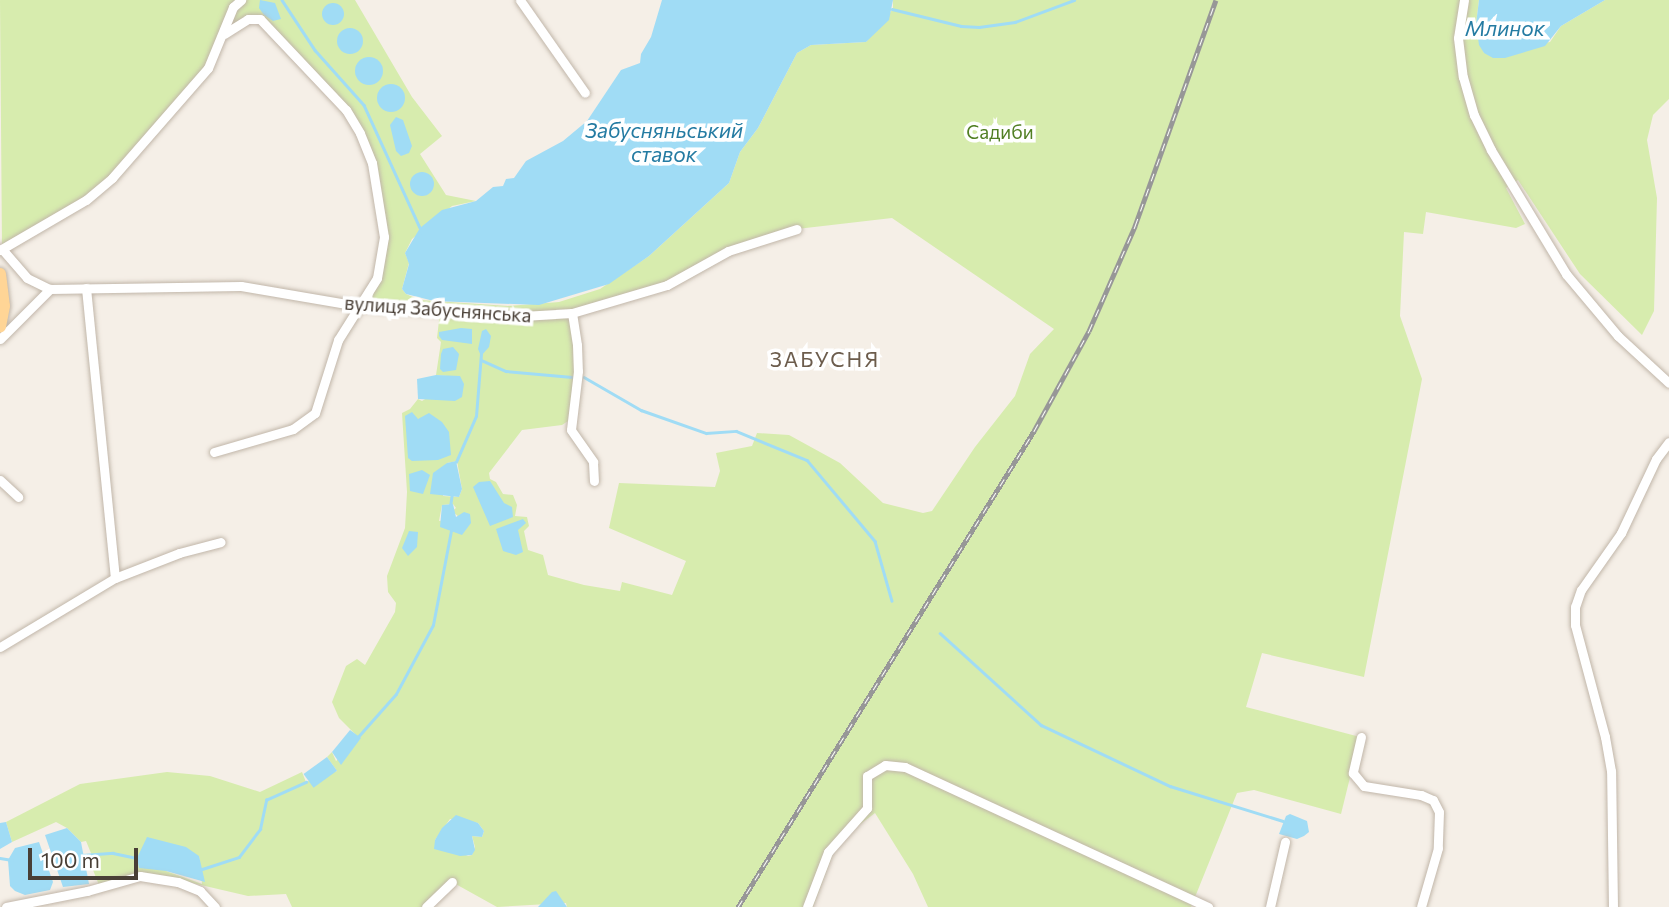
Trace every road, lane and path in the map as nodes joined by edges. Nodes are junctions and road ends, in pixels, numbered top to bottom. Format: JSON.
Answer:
{"nodes":[{"id":1,"x":240,"y":0,"type":"edge"},
{"id":2,"x":520,"y":0,"type":"edge"},
{"id":3,"x":1464,"y":0,"type":"edge"},
{"id":4,"x":224,"y":34,"type":"junction"},
{"id":5,"x":584,"y":93,"type":"dead end"},
{"id":6,"x":797,"y":229,"type":"dead end"},
{"id":7,"x":1,"y":249,"type":"edge"},
{"id":8,"x":0,"y":274,"type":"edge"},
{"id":9,"x":86,"y":288,"type":"junction"},
{"id":10,"x":50,"y":289,"type":"junction"},
{"id":11,"x":358,"y":306,"type":"junction"},
{"id":12,"x":572,"y":313,"type":"junction"},
{"id":13,"x":0,"y":327,"type":"edge"},
{"id":14,"x":0,"y":339,"type":"edge"},
{"id":15,"x":1669,"y":383,"type":"edge"},
{"id":16,"x":1669,"y":442,"type":"edge"},
{"id":17,"x":214,"y":452,"type":"dead end"},
{"id":18,"x":0,"y":480,"type":"edge"},
{"id":19,"x":594,"y":481,"type":"dead end"},
{"id":20,"x":18,"y":497,"type":"dead end"},
{"id":21,"x":221,"y":542,"type":"dead end"},
{"id":22,"x":115,"y":578,"type":"junction"},
{"id":23,"x":0,"y":647,"type":"edge"},
{"id":24,"x":1360,"y":737,"type":"dead end"},
{"id":25,"x":1285,"y":842,"type":"dead end"},
{"id":26,"x":452,"y":882,"type":"dead end"},
{"id":27,"x":1207,"y":906,"type":"edge"},
{"id":28,"x":6,"y":907,"type":"edge"},
{"id":29,"x":215,"y":907,"type":"edge"},
{"id":30,"x":426,"y":907,"type":"edge"},
{"id":31,"x":807,"y":907,"type":"edge"},
{"id":32,"x":1270,"y":907,"type":"edge"},
{"id":33,"x":1421,"y":907,"type":"edge"},
{"id":34,"x":1613,"y":907,"type":"edge"}],
"edges":[{"from":1,"to":4,"type":"street"},
{"from":2,"to":5,"type":"street"},
{"from":3,"to":15,"type":"street"},
{"from":4,"to":7,"type":"street"},
{"from":4,"to":11,"type":"street"},
{"from":6,"to":12,"type":"street","name":"вулиця Забуснянська"},
{"from":7,"to":10,"type":"street"},
{"from":8,"to":13,"type":"main road"},
{"from":9,"to":10,"type":"street","name":"вулиця Забуснянська"},
{"from":9,"to":11,"type":"street","name":"вулиця Забуснянська"},
{"from":9,"to":22,"type":"street"},
{"from":10,"to":14,"type":"street"},
{"from":11,"to":12,"type":"street","name":"вулиця Забуснянська"},
{"from":11,"to":17,"type":"street"},
{"from":12,"to":19,"type":"street"},
{"from":16,"to":34,"type":"street"},
{"from":18,"to":20,"type":"street"},
{"from":21,"to":22,"type":"street"},
{"from":22,"to":23,"type":"street"},
{"from":24,"to":33,"type":"street"},
{"from":25,"to":32,"type":"street"},
{"from":26,"to":30,"type":"street"},
{"from":27,"to":31,"type":"street"},
{"from":28,"to":29,"type":"street"}]}
